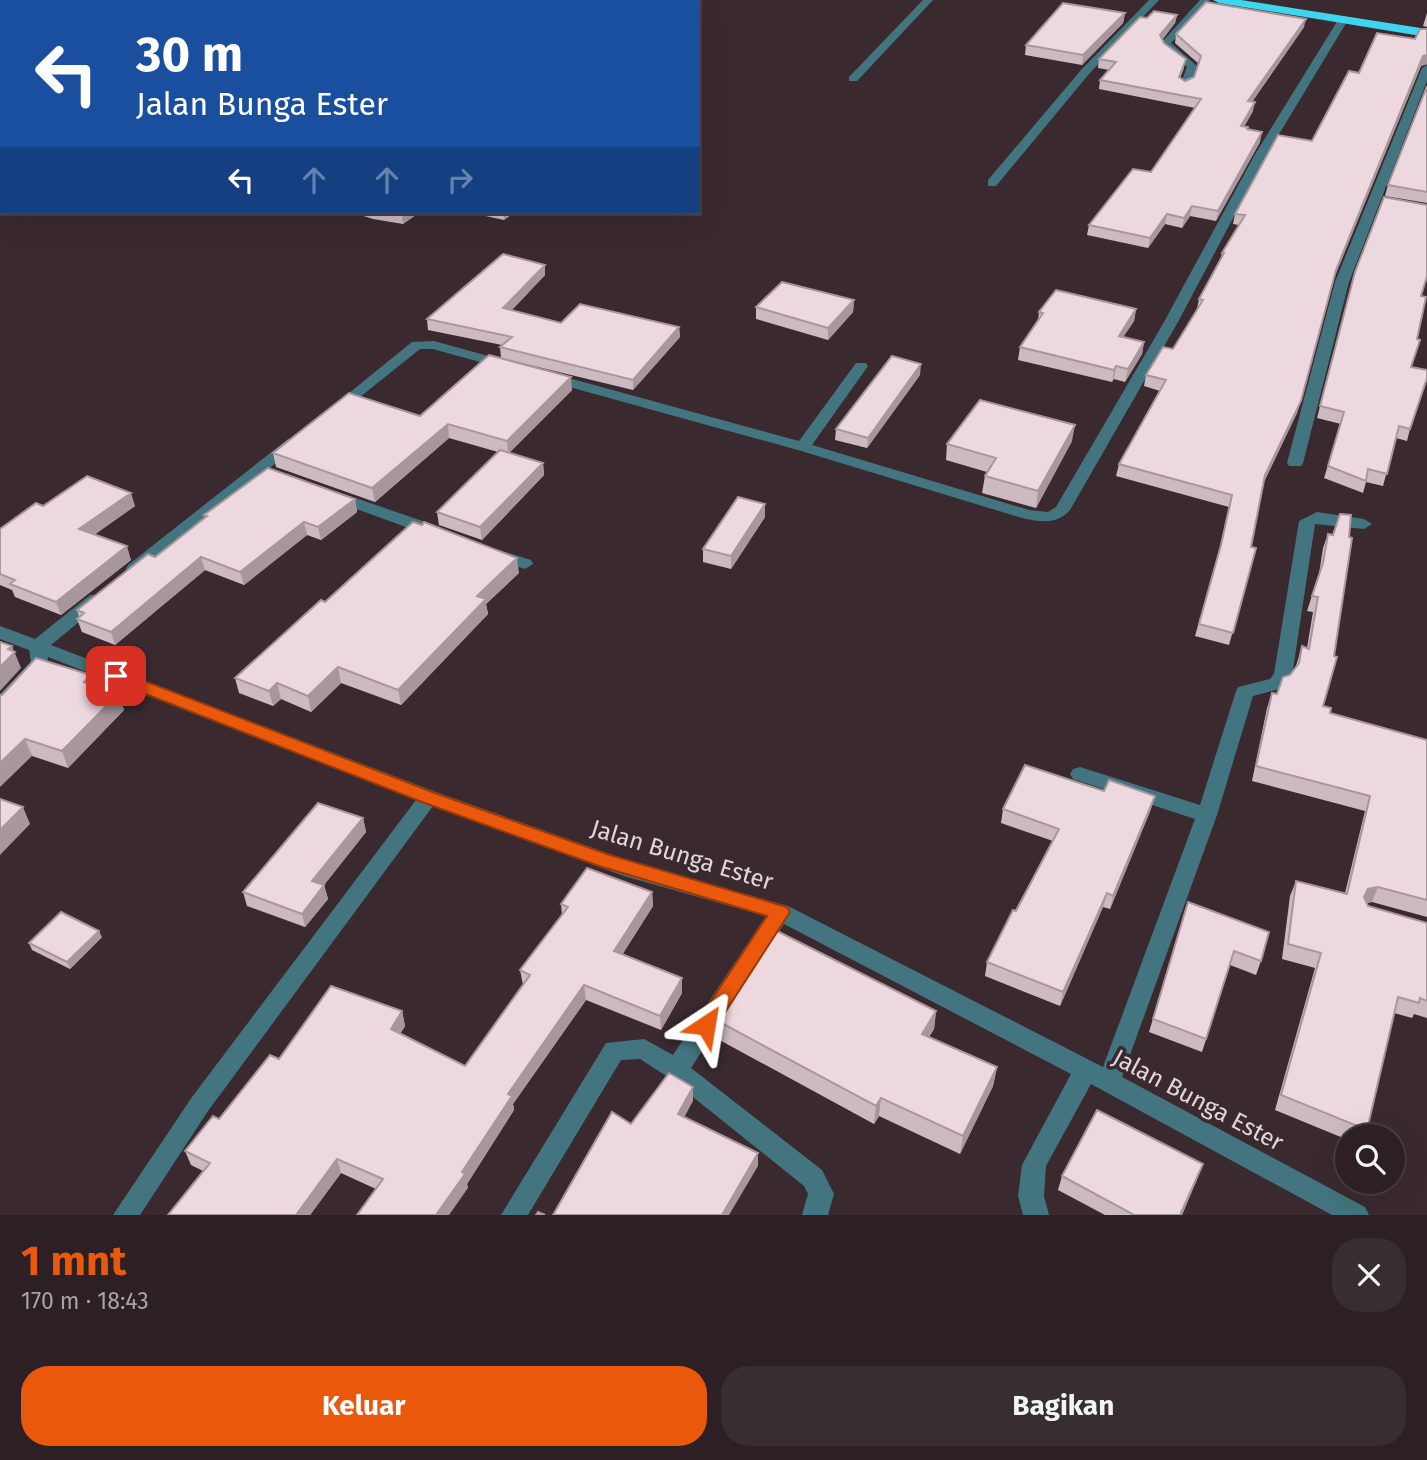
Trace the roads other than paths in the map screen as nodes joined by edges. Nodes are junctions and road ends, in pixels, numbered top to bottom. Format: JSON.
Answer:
{"nodes":[{"id":1,"x":928,"y":0,"type":"edge"},
{"id":2,"x":1154,"y":0,"type":"edge"},
{"id":3,"x":1205,"y":0,"type":"edge"},
{"id":4,"x":1219,"y":0,"type":"edge"},
{"id":5,"x":1343,"y":20,"type":"junction"},
{"id":6,"x":1427,"y":33,"type":"edge"},
{"id":7,"x":1427,"y":68,"type":"edge"},
{"id":8,"x":853,"y":79,"type":"dead end"},
{"id":9,"x":1185,"y":85,"type":"edge"},
{"id":10,"x":992,"y":183,"type":"dead end"},
{"id":11,"x":861,"y":366,"type":"dead end"},
{"id":12,"x":803,"y":447,"type":"junction"},
{"id":13,"x":1295,"y":463,"type":"dead end"},
{"id":14,"x":322,"y":492,"type":"edge"},
{"id":15,"x":1364,"y":524,"type":"dead end"},
{"id":16,"x":449,"y":537,"type":"edge"},
{"id":17,"x":474,"y":546,"type":"edge"},
{"id":18,"x":525,"y":564,"type":"dead end"},
{"id":19,"x":0,"y":632,"type":"edge"},
{"id":20,"x":38,"y":646,"type":"junction"},
{"id":21,"x":0,"y":705,"type":"edge"},
{"id":22,"x":1080,"y":774,"type":"dead end"},
{"id":23,"x":429,"y":797,"type":"junction"},
{"id":24,"x":1207,"y":815,"type":"junction"},
{"id":25,"x":780,"y":912,"type":"junction"},
{"id":26,"x":676,"y":1070,"type":"junction"},
{"id":27,"x":1086,"y":1070,"type":"junction"},
{"id":28,"x":1109,"y":1082,"type":"junction"},
{"id":29,"x":126,"y":1215,"type":"edge"},
{"id":30,"x":514,"y":1215,"type":"edge"},
{"id":31,"x":815,"y":1215,"type":"edge"},
{"id":32,"x":1035,"y":1215,"type":"edge"},
{"id":33,"x":1356,"y":1215,"type":"edge"}],
"edges":[{"from":1,"to":8,"type":"street"},
{"from":2,"to":10,"type":"street"},
{"from":3,"to":9,"type":"street"},
{"from":4,"to":5,"type":"highway"},
{"from":5,"to":6,"type":"highway"},
{"from":5,"to":12,"type":"street"},
{"from":7,"to":13,"type":"street"},
{"from":11,"to":12,"type":"street"},
{"from":12,"to":20,"type":"street"},
{"from":14,"to":16,"type":"street"},
{"from":15,"to":24,"type":"street"},
{"from":17,"to":18,"type":"street"},
{"from":19,"to":20,"type":"street","name":"Jalan Bunga Ester"},
{"from":20,"to":21,"type":"street"},
{"from":20,"to":23,"type":"street","name":"Jalan Bunga Ester"},
{"from":22,"to":24,"type":"street"},
{"from":23,"to":25,"type":"street","name":"Jalan Bunga Ester"},
{"from":23,"to":29,"type":"street"},
{"from":24,"to":28,"type":"street"},
{"from":25,"to":26,"type":"street"},
{"from":25,"to":27,"type":"street","name":"Jalan Bunga Ester"},
{"from":26,"to":30,"type":"street"},
{"from":26,"to":31,"type":"street"},
{"from":27,"to":28,"type":"street","name":"Jalan Bunga Ester"},
{"from":27,"to":32,"type":"street"},
{"from":28,"to":33,"type":"street","name":"Jalan Bunga Ester"}]}
